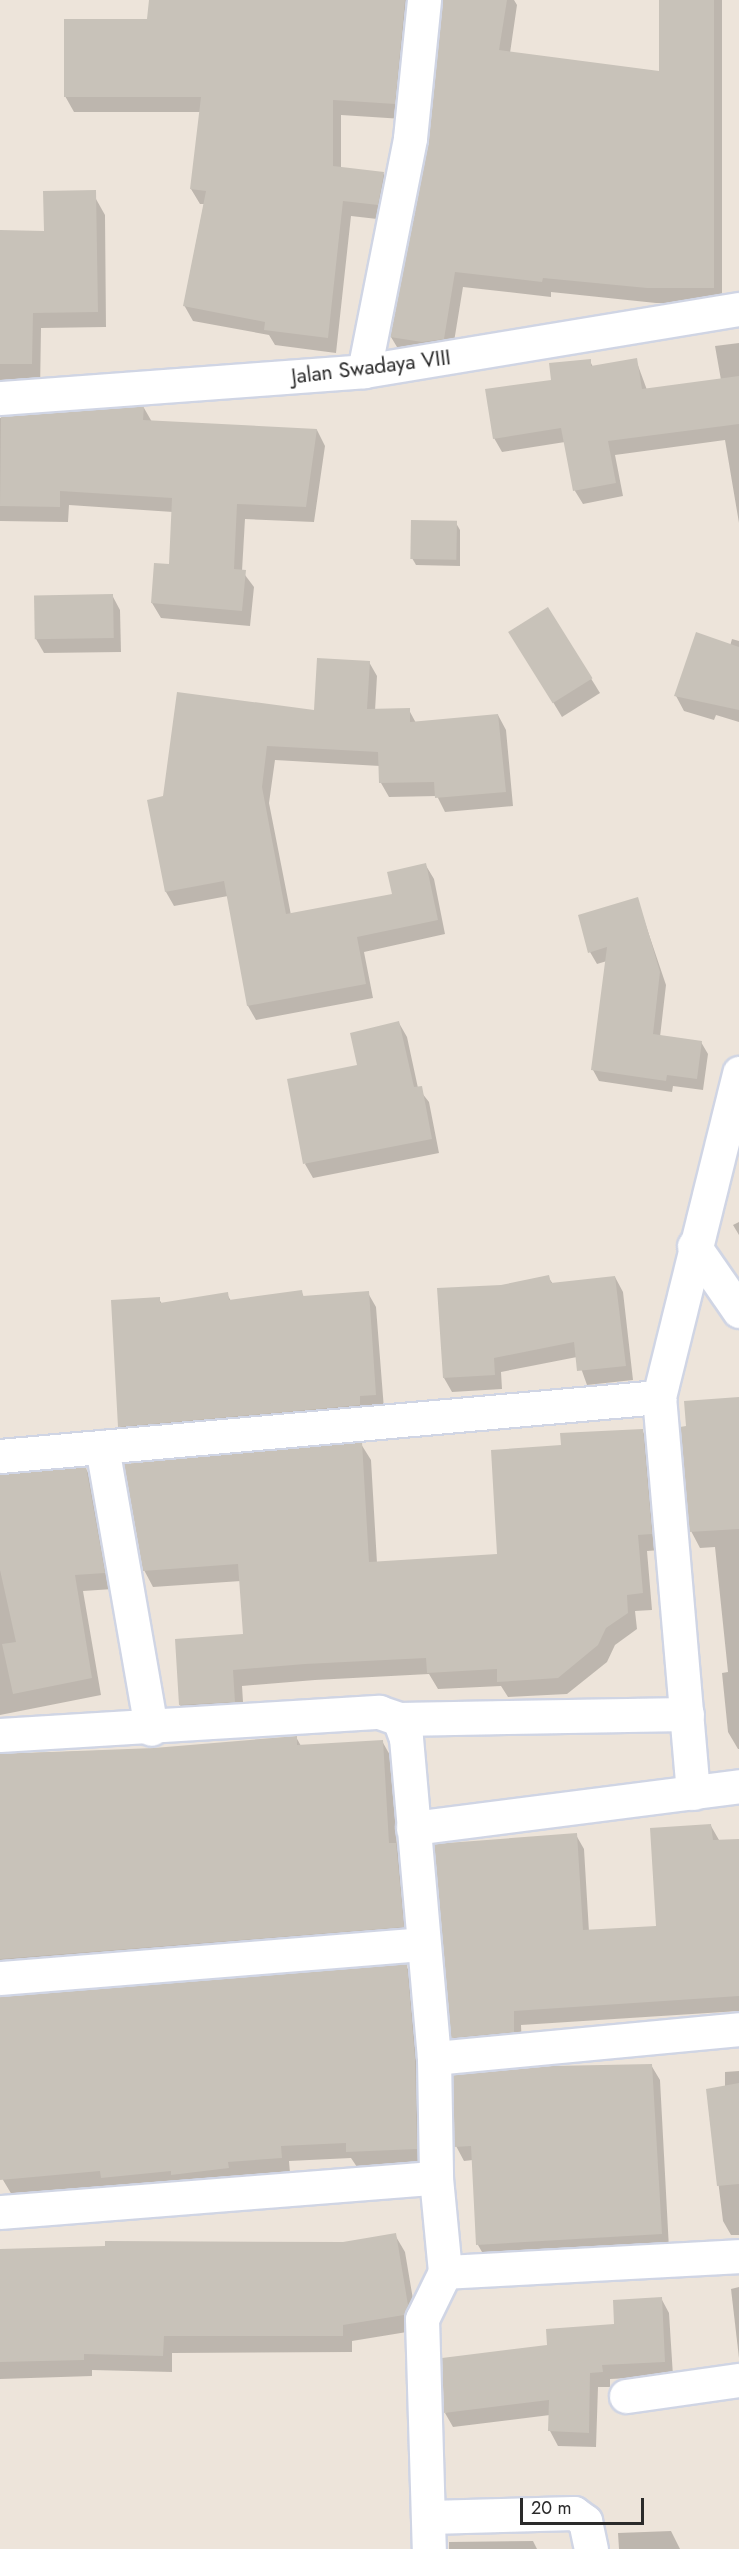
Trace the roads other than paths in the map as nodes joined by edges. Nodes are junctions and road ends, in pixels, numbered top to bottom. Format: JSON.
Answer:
{"nodes":[{"id":1,"x":424,"y":0,"type":"edge"},
{"id":2,"x":739,"y":309,"type":"edge"},
{"id":3,"x":364,"y":371,"type":"junction"},
{"id":4,"x":0,"y":398,"type":"edge"},
{"id":5,"x":739,"y":1073,"type":"edge"},
{"id":6,"x":694,"y":1246,"type":"junction"},
{"id":7,"x":739,"y":1311,"type":"edge"},
{"id":8,"x":659,"y":1397,"type":"junction"},
{"id":9,"x":102,"y":1447,"type":"junction"},
{"id":10,"x":0,"y":1456,"type":"edge"},
{"id":11,"x":687,"y":1714,"type":"junction"},
{"id":12,"x":399,"y":1719,"type":"junction"},
{"id":13,"x":151,"y":1729,"type":"junction"},
{"id":14,"x":0,"y":1735,"type":"edge"},
{"id":15,"x":739,"y":1786,"type":"edge"},
{"id":16,"x":693,"y":1792,"type":"junction"},
{"id":17,"x":413,"y":1828,"type":"junction"},
{"id":18,"x":421,"y":1944,"type":"junction"},
{"id":19,"x":0,"y":1978,"type":"edge"},
{"id":20,"x":739,"y":2029,"type":"edge"},
{"id":21,"x":434,"y":2058,"type":"junction"},
{"id":22,"x":436,"y":2178,"type":"junction"},
{"id":23,"x":0,"y":2212,"type":"edge"},
{"id":24,"x":739,"y":2256,"type":"edge"},
{"id":25,"x":445,"y":2272,"type":"junction"},
{"id":26,"x":739,"y":2380,"type":"edge"},
{"id":27,"x":626,"y":2396,"type":"dead end"},
{"id":28,"x":429,"y":2533,"type":"edge"},
{"id":29,"x":591,"y":2549,"type":"edge"}],
"edges":[{"from":1,"to":3,"type":"street"},
{"from":2,"to":3,"type":"street","name":"Jalan Swadaya VIII"},
{"from":3,"to":4,"type":"street","name":"Jalan Swadaya VIII"},
{"from":5,"to":6,"type":"street"},
{"from":6,"to":7,"type":"street"},
{"from":6,"to":8,"type":"street"},
{"from":8,"to":9,"type":"street"},
{"from":8,"to":11,"type":"street"},
{"from":9,"to":10,"type":"street"},
{"from":9,"to":13,"type":"street"},
{"from":11,"to":12,"type":"street"},
{"from":11,"to":16,"type":"street"},
{"from":12,"to":13,"type":"street"},
{"from":12,"to":17,"type":"street"},
{"from":13,"to":14,"type":"street"},
{"from":15,"to":16,"type":"street"},
{"from":16,"to":17,"type":"street"},
{"from":17,"to":18,"type":"street"},
{"from":18,"to":19,"type":"street"},
{"from":18,"to":21,"type":"street"},
{"from":20,"to":21,"type":"street"},
{"from":21,"to":22,"type":"street"},
{"from":22,"to":23,"type":"street"},
{"from":22,"to":25,"type":"street"},
{"from":24,"to":25,"type":"street"},
{"from":25,"to":28,"type":"street"},
{"from":26,"to":27,"type":"street"},
{"from":28,"to":29,"type":"street"}]}
